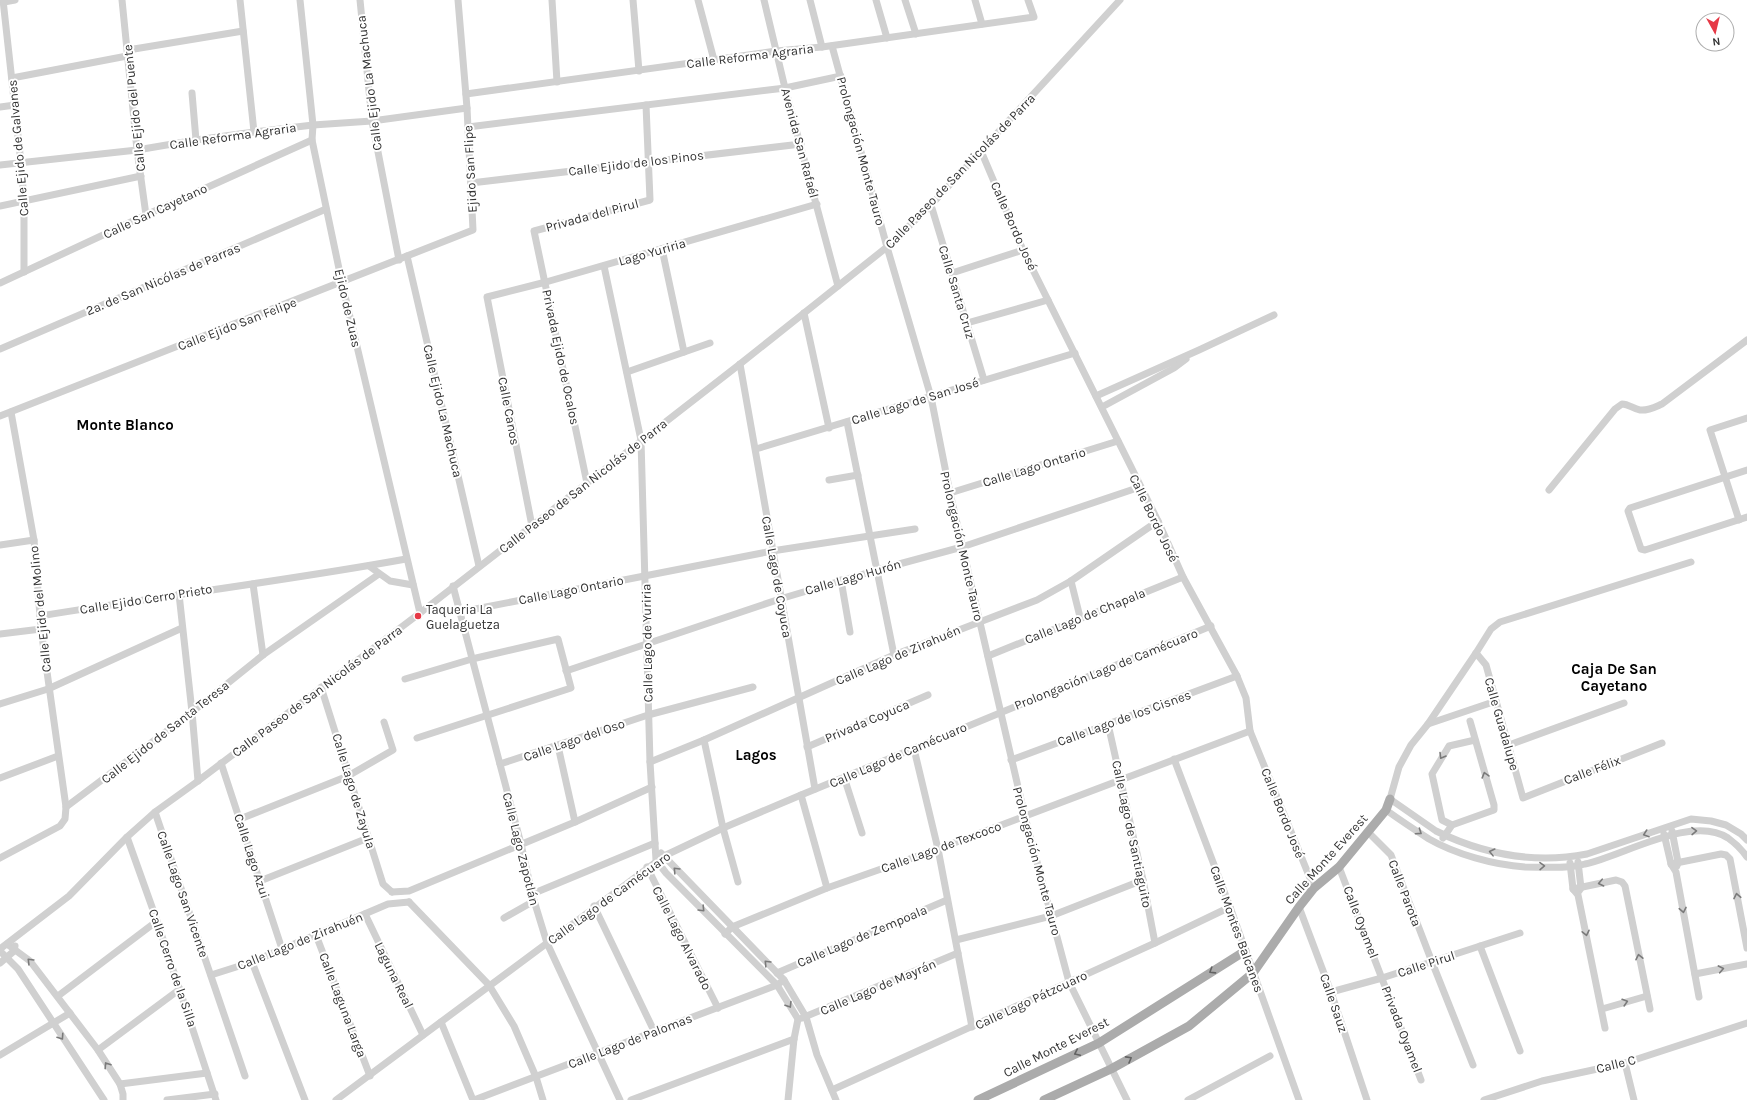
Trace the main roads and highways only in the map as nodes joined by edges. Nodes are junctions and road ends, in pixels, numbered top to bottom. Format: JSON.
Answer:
{"nodes":[{"id":1,"x":1390,"y":799,"type":"road end"},
{"id":2,"x":1245,"y":950,"type":"road end"},
{"id":3,"x":978,"y":1100,"type":"edge"},
{"id":4,"x":1044,"y":1100,"type":"edge"}],
"edges":[{"from":4,"to":1,"type":"main road","name":"Calle Monte Everest","one_way":true},
{"from":2,"to":3,"type":"main road","name":"Calle Monte Everest","one_way":true}]}
